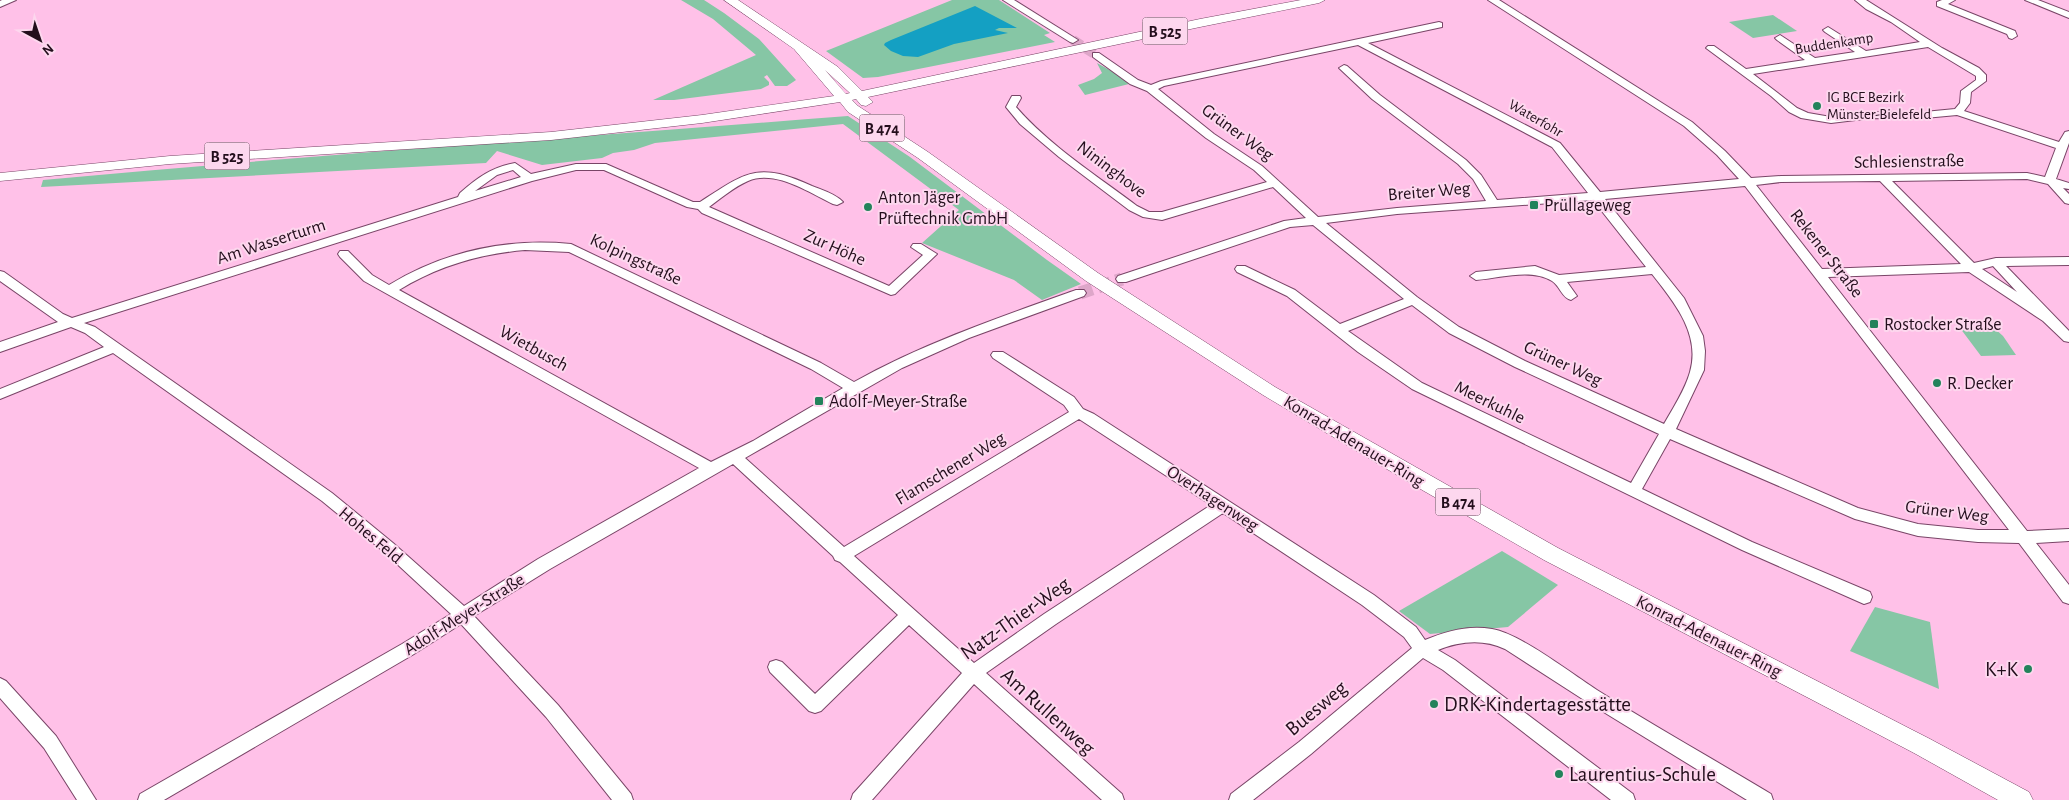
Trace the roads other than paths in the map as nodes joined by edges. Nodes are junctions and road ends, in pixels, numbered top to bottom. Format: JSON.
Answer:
{"nodes":[{"id":1,"x":11,"y":0,"type":"edge"},
{"id":2,"x":730,"y":0,"type":"edge"},
{"id":3,"x":1008,"y":0,"type":"edge"},
{"id":4,"x":1319,"y":0,"type":"edge"},
{"id":5,"x":1493,"y":0,"type":"edge"},
{"id":6,"x":1860,"y":0,"type":"edge"},
{"id":7,"x":1950,"y":0,"type":"edge"},
{"id":8,"x":2030,"y":0,"type":"edge"},
{"id":9,"x":0,"y":4,"type":"edge"},
{"id":10,"x":2069,"y":15,"type":"edge"},
{"id":11,"x":1439,"y":24,"type":"dead end"},
{"id":12,"x":1828,"y":30,"type":"dead end"},
{"id":13,"x":2012,"y":36,"type":"dead end"},
{"id":14,"x":1780,"y":38,"type":"dead end"},
{"id":15,"x":1073,"y":40,"type":"tunnel mouth"},
{"id":16,"x":1359,"y":42,"type":"junction"},
{"id":17,"x":1930,"y":44,"type":"junction"},
{"id":18,"x":1712,"y":48,"type":"dead end"},
{"id":19,"x":800,"y":49,"type":"junction"},
{"id":20,"x":1864,"y":54,"type":"junction"},
{"id":21,"x":1096,"y":56,"type":"tunnel mouth"},
{"id":22,"x":1814,"y":62,"type":"junction"},
{"id":23,"x":1344,"y":68,"type":"dead end"},
{"id":24,"x":1744,"y":72,"type":"junction"},
{"id":25,"x":1151,"y":89,"type":"junction"},
{"id":26,"x":860,"y":94,"type":"junction"},
{"id":27,"x":844,"y":98,"type":"junction"},
{"id":28,"x":1016,"y":98,"type":"dead end"},
{"id":29,"x":1958,"y":112,"type":"junction"},
{"id":30,"x":2069,"y":134,"type":"edge"},
{"id":31,"x":2062,"y":146,"type":"junction"},
{"id":32,"x":923,"y":155,"type":"junction"},
{"id":33,"x":0,"y":177,"type":"edge"},
{"id":34,"x":529,"y":178,"type":"junction"},
{"id":35,"x":1884,"y":179,"type":"junction"},
{"id":36,"x":2050,"y":180,"type":"junction"},
{"id":37,"x":1747,"y":181,"type":"junction"},
{"id":38,"x":1275,"y":183,"type":"junction"},
{"id":39,"x":2069,"y":186,"type":"edge"},
{"id":40,"x":481,"y":194,"type":"joint"},
{"id":41,"x":1596,"y":196,"type":"junction"},
{"id":42,"x":465,"y":198,"type":"junction"},
{"id":43,"x":2069,"y":201,"type":"edge"},
{"id":44,"x":837,"y":202,"type":"dead end"},
{"id":45,"x":1493,"y":203,"type":"junction"},
{"id":46,"x":702,"y":206,"type":"junction"},
{"id":47,"x":1315,"y":220,"type":"junction"},
{"id":48,"x":917,"y":247,"type":"dead end"},
{"id":49,"x":344,"y":254,"type":"dead end"},
{"id":50,"x":2069,"y":261,"type":"edge"},
{"id":51,"x":1996,"y":262,"type":"junction"},
{"id":52,"x":1970,"y":268,"type":"junction"},
{"id":53,"x":1241,"y":269,"type":"dead end"},
{"id":54,"x":1655,"y":270,"type":"junction"},
{"id":55,"x":1819,"y":273,"type":"junction"},
{"id":56,"x":0,"y":275,"type":"edge"},
{"id":57,"x":1476,"y":276,"type":"dead end"},
{"id":58,"x":1122,"y":279,"type":"tunnel mouth"},
{"id":59,"x":1558,"y":279,"type":"junction"},
{"id":60,"x":391,"y":290,"type":"junction"},
{"id":61,"x":1080,"y":293,"type":"tunnel mouth"},
{"id":62,"x":1571,"y":296,"type":"dead end"},
{"id":63,"x":1413,"y":300,"type":"junction"},
{"id":64,"x":2048,"y":318,"type":"junction"},
{"id":65,"x":72,"y":322,"type":"junction"},
{"id":66,"x":1340,"y":330,"type":"junction"},
{"id":67,"x":2069,"y":338,"type":"edge"},
{"id":68,"x":0,"y":347,"type":"edge"},
{"id":69,"x":114,"y":348,"type":"junction"},
{"id":70,"x":998,"y":355,"type":"dead end"},
{"id":71,"x":854,"y":388,"type":"junction"},
{"id":72,"x":0,"y":394,"type":"edge"},
{"id":73,"x":1078,"y":413,"type":"junction"},
{"id":74,"x":1668,"y":432,"type":"junction"},
{"id":75,"x":735,"y":458,"type":"junction"},
{"id":76,"x":711,"y":468,"type":"junction"},
{"id":77,"x":1634,"y":490,"type":"junction"},
{"id":78,"x":1223,"y":505,"type":"junction"},
{"id":79,"x":2069,"y":535,"type":"edge"},
{"id":80,"x":2025,"y":537,"type":"junction"},
{"id":81,"x":841,"y":556,"type":"junction"},
{"id":82,"x":1864,"y":597,"type":"dead end"},
{"id":83,"x":2069,"y":597,"type":"edge"},
{"id":84,"x":462,"y":614,"type":"junction"},
{"id":85,"x":908,"y":615,"type":"junction"},
{"id":86,"x":1422,"y":649,"type":"junction"},
{"id":87,"x":776,"y":667,"type":"dead end"},
{"id":88,"x":972,"y":674,"type":"junction"},
{"id":89,"x":0,"y":686,"type":"edge"},
{"id":90,"x":618,"y":798,"type":"edge"},
{"id":91,"x":87,"y":800,"type":"edge"},
{"id":92,"x":147,"y":800,"type":"edge"},
{"id":93,"x":860,"y":800,"type":"edge"},
{"id":94,"x":1114,"y":800,"type":"edge"},
{"id":95,"x":1238,"y":800,"type":"edge"},
{"id":96,"x":1626,"y":800,"type":"edge"},
{"id":97,"x":1764,"y":800,"type":"edge"},
{"id":98,"x":2021,"y":800,"type":"edge"}],
"edges":[{"from":1,"to":9,"type":"street"},
{"from":2,"to":19,"type":"main road","number":"B 474"},
{"from":3,"to":15,"type":"street"},
{"from":4,"to":26,"type":"main road","number":"B 525"},
{"from":5,"to":37,"type":"street","name":"Rekener Straße"},
{"from":6,"to":17,"type":"street","name":"Buddenkamp"},
{"from":7,"to":13,"type":"street"},
{"from":8,"to":10,"type":"street"},
{"from":11,"to":16,"type":"street"},
{"from":12,"to":20,"type":"street"},
{"from":14,"to":22,"type":"street"},
{"from":16,"to":25,"type":"street","name":"Grüner Weg"},
{"from":16,"to":41,"type":"street","name":"Waterfohr"},
{"from":17,"to":20,"type":"street","name":"Buddenkamp"},
{"from":17,"to":29,"type":"street","name":"Buddenkamp"},
{"from":18,"to":24,"type":"street"},
{"from":19,"to":26,"type":"main road","number":"B 474"},
{"from":19,"to":27,"type":"main road","number":"B 474"},
{"from":20,"to":22,"type":"street","name":"Buddenkamp"},
{"from":21,"to":25,"type":"street","name":"Grüner Weg"},
{"from":22,"to":24,"type":"street","name":"Buddenkamp"},
{"from":23,"to":45,"type":"street"},
{"from":24,"to":29,"type":"street"},
{"from":25,"to":38,"type":"street","name":"Grüner Weg"},
{"from":26,"to":27,"type":"main road","number":"B 525"},
{"from":26,"to":32,"type":"main road","number":"B 474"},
{"from":27,"to":32,"type":"main road","number":"B 474"},
{"from":27,"to":33,"type":"main road","number":"B 525"},
{"from":28,"to":38,"type":"street","name":"Nininghove"},
{"from":29,"to":31,"type":"street"},
{"from":30,"to":31,"type":"street"},
{"from":31,"to":36,"type":"street"},
{"from":32,"to":98,"type":"main road","name":"Konrad-Adenauer-Ring","number":"B 474"},
{"from":34,"to":40,"type":"street","name":"Zur Höhe"},
{"from":34,"to":42,"type":"street"},
{"from":34,"to":46,"type":"street","name":"Zur Höhe"},
{"from":35,"to":36,"type":"street","name":"Schlesienstraße"},
{"from":35,"to":37,"type":"street","name":"Schlesienstraße"},
{"from":35,"to":52,"type":"street"},
{"from":36,"to":39,"type":"street","name":"Schlesienstraße"},
{"from":36,"to":43,"type":"street"},
{"from":37,"to":41,"type":"street","name":"Breiter Weg"},
{"from":37,"to":55,"type":"street","name":"Rekener Straße"},
{"from":38,"to":47,"type":"street","name":"Grüner Weg"},
{"from":40,"to":42,"type":"street","name":"Am Wasserturm"},
{"from":41,"to":45,"type":"street","name":"Breiter Weg"},
{"from":41,"to":54,"type":"street","name":"Waterfohr"},
{"from":42,"to":65,"type":"street","name":"Am Wasserturm"},
{"from":44,"to":46,"type":"street"},
{"from":45,"to":47,"type":"street","name":"Breiter Weg"},
{"from":46,"to":48,"type":"street","name":"Zur Höhe"},
{"from":47,"to":58,"type":"street","name":"Breiter Weg"},
{"from":47,"to":63,"type":"street","name":"Grüner Weg"},
{"from":49,"to":60,"type":"street","name":"Wietbusch"},
{"from":50,"to":51,"type":"street"},
{"from":51,"to":52,"type":"street"},
{"from":51,"to":64,"type":"street"},
{"from":52,"to":55,"type":"street"},
{"from":52,"to":64,"type":"street"},
{"from":53,"to":66,"type":"street","name":"Meerkuhle"},
{"from":54,"to":59,"type":"street"},
{"from":54,"to":74,"type":"street","name":"Waterfohr"},
{"from":55,"to":80,"type":"street","name":"Rekener Straße"},
{"from":56,"to":65,"type":"street"},
{"from":57,"to":59,"type":"street"},
{"from":59,"to":62,"type":"street"},
{"from":60,"to":71,"type":"street","name":"Kolpingstraße"},
{"from":60,"to":76,"type":"street","name":"Wietbusch"},
{"from":61,"to":71,"type":"street","name":"Adolf-Meyer-Straße"},
{"from":63,"to":66,"type":"street"},
{"from":63,"to":74,"type":"street","name":"Grüner Weg"},
{"from":64,"to":67,"type":"street"},
{"from":65,"to":68,"type":"street","name":"Am Wasserturm"},
{"from":65,"to":69,"type":"street","name":"Hohes Feld"},
{"from":66,"to":77,"type":"street","name":"Meerkuhle"},
{"from":69,"to":72,"type":"street"},
{"from":69,"to":84,"type":"street","name":"Hohes Feld"},
{"from":70,"to":73,"type":"street","name":"Overhagenweg"},
{"from":71,"to":75,"type":"street","name":"Adolf-Meyer-Straße"},
{"from":73,"to":78,"type":"street","name":"Overhagenweg"},
{"from":73,"to":81,"type":"street","name":"Flamschener Weg"},
{"from":74,"to":77,"type":"street"},
{"from":74,"to":80,"type":"street","name":"Grüner Weg"},
{"from":75,"to":76,"type":"street","name":"Adolf-Meyer-Straße"},
{"from":75,"to":81,"type":"street","name":"Am Rullenweg"},
{"from":76,"to":84,"type":"street","name":"Adolf-Meyer-Straße"},
{"from":77,"to":82,"type":"street","name":"Meerkuhle"},
{"from":78,"to":86,"type":"street","name":"Overhagenweg"},
{"from":78,"to":88,"type":"street","name":"Natz-Thier-Weg"},
{"from":79,"to":80,"type":"street","name":"Grüner Weg"},
{"from":80,"to":83,"type":"street","name":"Rekener Straße"},
{"from":81,"to":85,"type":"street","name":"Am Rullenweg"},
{"from":84,"to":90,"type":"street","name":"Hohes Feld"},
{"from":84,"to":92,"type":"street","name":"Adolf-Meyer-Straße"},
{"from":85,"to":87,"type":"street"},
{"from":85,"to":88,"type":"street","name":"Am Rullenweg"},
{"from":86,"to":95,"type":"street","name":"Buesweg"},
{"from":86,"to":96,"type":"street","name":"Overhagenweg"},
{"from":86,"to":97,"type":"street"},
{"from":88,"to":93,"type":"street","name":"Natz-Thier-Weg"},
{"from":88,"to":94,"type":"street","name":"Am Rullenweg"},
{"from":89,"to":91,"type":"street"}]}
